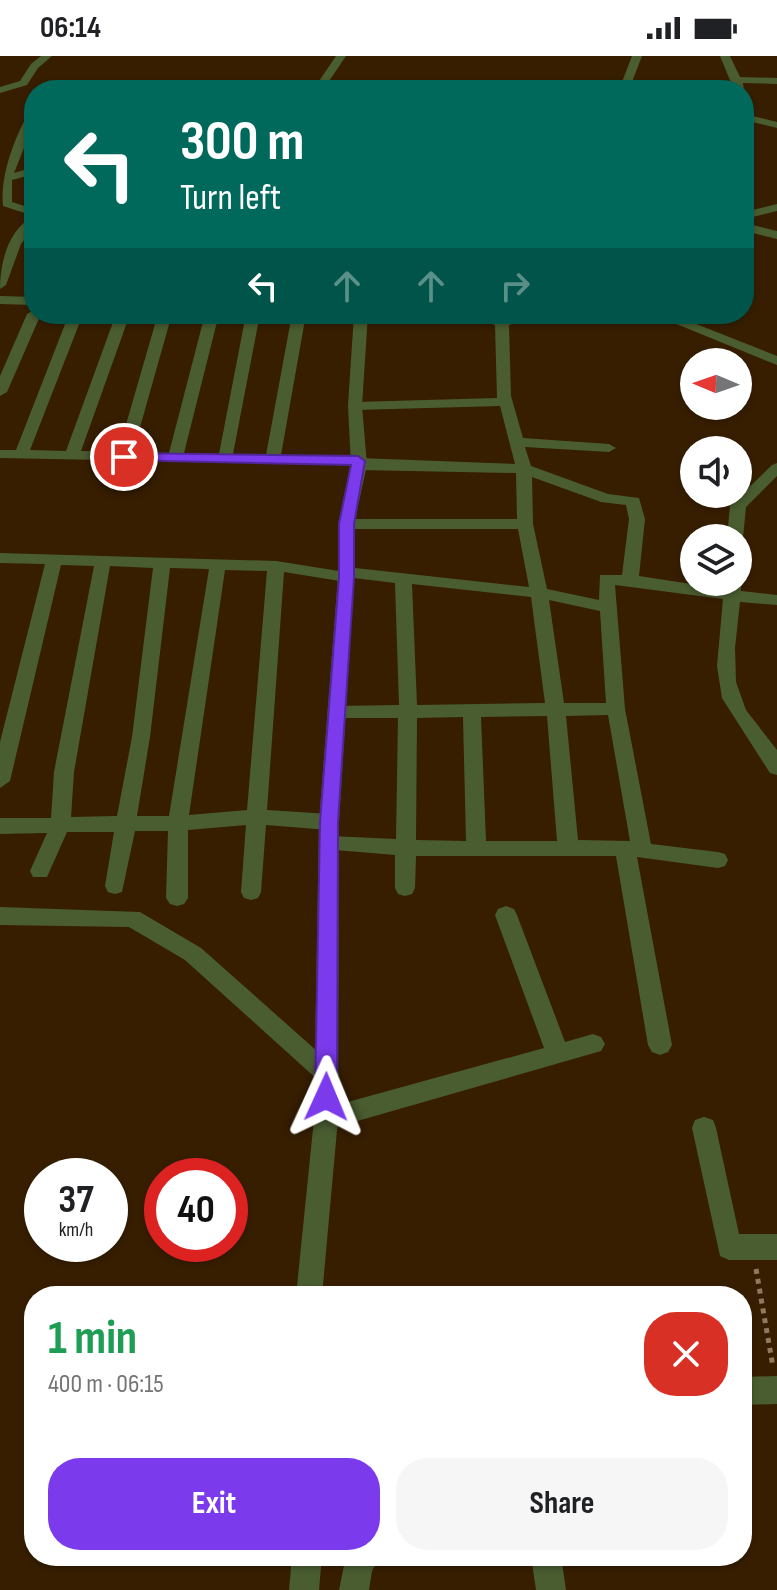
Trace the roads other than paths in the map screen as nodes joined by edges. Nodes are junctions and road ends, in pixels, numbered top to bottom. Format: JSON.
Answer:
{"nodes":[{"id":1,"x":47,"y":56,"type":"edge"},
{"id":2,"x":341,"y":56,"type":"edge"},
{"id":3,"x":637,"y":56,"type":"edge"},
{"id":4,"x":725,"y":56,"type":"edge"},
{"id":5,"x":26,"y":80,"type":"edge"},
{"id":6,"x":325,"y":80,"type":"edge"},
{"id":7,"x":628,"y":80,"type":"edge"},
{"id":8,"x":736,"y":80,"type":"edge"},
{"id":9,"x":777,"y":81,"type":"edge"},
{"id":10,"x":24,"y":83,"type":"edge"},
{"id":11,"x":754,"y":83,"type":"edge"},
{"id":12,"x":0,"y":90,"type":"edge"},
{"id":13,"x":754,"y":121,"type":"edge"},
{"id":14,"x":777,"y":125,"type":"edge"},
{"id":15,"x":24,"y":134,"type":"edge"},
{"id":16,"x":24,"y":175,"type":"edge"},
{"id":17,"x":5,"y":184,"type":"edge"},
{"id":18,"x":777,"y":207,"type":"edge"},
{"id":19,"x":24,"y":210,"type":"edge"},
{"id":20,"x":754,"y":213,"type":"edge"},
{"id":21,"x":754,"y":229,"type":"edge"},
{"id":22,"x":24,"y":232,"type":"edge"},
{"id":23,"x":777,"y":235,"type":"edge"},
{"id":24,"x":0,"y":285,"type":"edge"},
{"id":25,"x":0,"y":300,"type":"edge"},
{"id":26,"x":24,"y":301,"type":"edge"},
{"id":27,"x":30,"y":324,"type":"edge"},
{"id":28,"x":72,"y":324,"type":"edge"},
{"id":29,"x":119,"y":324,"type":"edge"},
{"id":30,"x":162,"y":324,"type":"edge"},
{"id":31,"x":209,"y":324,"type":"edge"},
{"id":32,"x":251,"y":324,"type":"edge"},
{"id":33,"x":297,"y":324,"type":"edge"},
{"id":34,"x":360,"y":324,"type":"edge"},
{"id":35,"x":502,"y":324,"type":"edge"},
{"id":36,"x":684,"y":324,"type":"edge"},
{"id":37,"x":777,"y":361,"type":"edge"},
{"id":38,"x":0,"y":392,"type":"edge"},
{"id":39,"x":505,"y":402,"type":"junction"},
{"id":40,"x":355,"y":406,"type":"junction"},
{"id":41,"x":517,"y":442,"type":"junction"},
{"id":42,"x":609,"y":448,"type":"dead end"},
{"id":43,"x":0,"y":454,"type":"edge"},
{"id":44,"x":21,"y":455,"type":"junction"},
{"id":45,"x":72,"y":456,"type":"junction"},
{"id":46,"x":124,"y":457,"type":"junction"},
{"id":47,"x":175,"y":459,"type":"junction"},
{"id":48,"x":225,"y":459,"type":"junction"},
{"id":49,"x":273,"y":460,"type":"junction"},
{"id":50,"x":359,"y":463,"type":"junction"},
{"id":51,"x":777,"y":468,"type":"edge"},
{"id":52,"x":524,"y":469,"type":"junction"},
{"id":53,"x":346,"y":524,"type":"junction"},
{"id":54,"x":525,"y":524,"type":"junction"},
{"id":55,"x":736,"y":524,"type":"edge"},
{"id":56,"x":0,"y":558,"type":"edge"},
{"id":57,"x":54,"y":560,"type":"junction"},
{"id":58,"x":103,"y":561,"type":"junction"},
{"id":59,"x":162,"y":563,"type":"junction"},
{"id":60,"x":218,"y":564,"type":"junction"},
{"id":61,"x":276,"y":566,"type":"junction"},
{"id":62,"x":346,"y":574,"type":"junction"},
{"id":63,"x":403,"y":577,"type":"junction"},
{"id":64,"x":630,"y":579,"type":"junction"},
{"id":65,"x":680,"y":584,"type":"edge"},
{"id":66,"x":539,"y":593,"type":"junction"},
{"id":67,"x":752,"y":594,"type":"edge"},
{"id":68,"x":732,"y":596,"type":"edge"},
{"id":69,"x":777,"y":600,"type":"edge"},
{"id":70,"x":606,"y":607,"type":"junction"},
{"id":71,"x":616,"y":709,"type":"junction"},
{"id":72,"x":555,"y":710,"type":"junction"},
{"id":73,"x":472,"y":711,"type":"junction"},
{"id":74,"x":337,"y":712,"type":"junction"},
{"id":75,"x":407,"y":712,"type":"junction"},
{"id":76,"x":777,"y":768,"type":"edge"},
{"id":77,"x":0,"y":781,"type":"edge"},
{"id":78,"x":255,"y":817,"type":"junction"},
{"id":79,"x":127,"y":821,"type":"junction"},
{"id":80,"x":329,"y":822,"type":"junction"},
{"id":81,"x":178,"y":823,"type":"junction"},
{"id":82,"x":61,"y":824,"type":"junction"},
{"id":83,"x":0,"y":826,"type":"edge"},
{"id":84,"x":330,"y":844,"type":"junction"},
{"id":85,"x":406,"y":847,"type":"junction"},
{"id":86,"x":568,"y":847,"type":"junction"},
{"id":87,"x":476,"y":848,"type":"junction"},
{"id":88,"x":633,"y":848,"type":"junction"},
{"id":89,"x":718,"y":860,"type":"dead end"},
{"id":90,"x":40,"y":871,"type":"dead end"},
{"id":91,"x":115,"y":886,"type":"dead end"},
{"id":92,"x":405,"y":888,"type":"dead end"},
{"id":93,"x":251,"y":892,"type":"dead end"},
{"id":94,"x":177,"y":898,"type":"dead end"},
{"id":95,"x":506,"y":915,"type":"dead end"},
{"id":96,"x":0,"y":916,"type":"edge"},
{"id":97,"x":593,"y":1044,"type":"dead end"},
{"id":98,"x":660,"y":1045,"type":"dead end"},
{"id":99,"x":558,"y":1055,"type":"junction"},
{"id":100,"x":327,"y":1074,"type":"junction"},
{"id":101,"x":326,"y":1119,"type":"junction"},
{"id":102,"x":704,"y":1128,"type":"dead end"},
{"id":103,"x":764,"y":1247,"type":"edge"},
{"id":104,"x":310,"y":1286,"type":"edge"},
{"id":105,"x":777,"y":1390,"type":"edge"},
{"id":106,"x":752,"y":1391,"type":"edge"},
{"id":107,"x":306,"y":1566,"type":"edge"},
{"id":108,"x":358,"y":1566,"type":"edge"},
{"id":109,"x":547,"y":1566,"type":"edge"},
{"id":110,"x":304,"y":1590,"type":"edge"},
{"id":111,"x":354,"y":1590,"type":"edge"},
{"id":112,"x":551,"y":1590,"type":"edge"}],
"edges":[{"from":1,"to":5,"type":"street"},
{"from":2,"to":6,"type":"street"},
{"from":3,"to":7,"type":"street"},
{"from":4,"to":8,"type":"street"},
{"from":9,"to":11,"type":"street"},
{"from":10,"to":12,"type":"street"},
{"from":13,"to":14,"type":"street"},
{"from":15,"to":17,"type":"street"},
{"from":16,"to":17,"type":"street"},
{"from":17,"to":19,"type":"street"},
{"from":18,"to":20,"type":"street"},
{"from":21,"to":23,"type":"street"},
{"from":22,"to":24,"type":"street"},
{"from":25,"to":26,"type":"street"},
{"from":27,"to":38,"type":"street"},
{"from":28,"to":44,"type":"street"},
{"from":29,"to":45,"type":"street"},
{"from":30,"to":46,"type":"street"},
{"from":31,"to":47,"type":"street"},
{"from":32,"to":48,"type":"street"},
{"from":33,"to":49,"type":"street"},
{"from":34,"to":40,"type":"street"},
{"from":35,"to":39,"type":"street"},
{"from":36,"to":37,"type":"street"},
{"from":39,"to":40,"type":"street"},
{"from":39,"to":41,"type":"street"},
{"from":40,"to":50,"type":"street"},
{"from":41,"to":42,"type":"street"},
{"from":41,"to":52,"type":"street"},
{"from":43,"to":44,"type":"street"},
{"from":44,"to":45,"type":"street"},
{"from":45,"to":46,"type":"street"},
{"from":46,"to":47,"type":"street"},
{"from":47,"to":48,"type":"street"},
{"from":48,"to":49,"type":"street"},
{"from":49,"to":50,"type":"street"},
{"from":50,"to":52,"type":"street"},
{"from":50,"to":53,"type":"street"},
{"from":51,"to":55,"type":"street"},
{"from":52,"to":54,"type":"street"},
{"from":52,"to":64,"type":"street"},
{"from":53,"to":54,"type":"street"},
{"from":53,"to":62,"type":"street"},
{"from":54,"to":66,"type":"street"},
{"from":56,"to":57,"type":"street"},
{"from":57,"to":58,"type":"street"},
{"from":57,"to":77,"type":"street"},
{"from":58,"to":59,"type":"street"},
{"from":58,"to":82,"type":"street"},
{"from":59,"to":60,"type":"street"},
{"from":59,"to":79,"type":"street"},
{"from":60,"to":61,"type":"street"},
{"from":60,"to":81,"type":"street"},
{"from":61,"to":62,"type":"street"},
{"from":61,"to":78,"type":"street"},
{"from":62,"to":63,"type":"street"},
{"from":62,"to":74,"type":"street"},
{"from":63,"to":66,"type":"street"},
{"from":63,"to":75,"type":"street"},
{"from":64,"to":65,"type":"street"},
{"from":64,"to":70,"type":"street"},
{"from":66,"to":70,"type":"street"},
{"from":66,"to":72,"type":"street"},
{"from":67,"to":69,"type":"street"},
{"from":68,"to":76,"type":"street"},
{"from":70,"to":71,"type":"street"},
{"from":71,"to":72,"type":"street"},
{"from":71,"to":88,"type":"street"},
{"from":72,"to":73,"type":"street"},
{"from":72,"to":86,"type":"street"},
{"from":73,"to":75,"type":"street"},
{"from":73,"to":87,"type":"street"},
{"from":74,"to":75,"type":"street"},
{"from":74,"to":80,"type":"street"},
{"from":75,"to":85,"type":"street"},
{"from":78,"to":80,"type":"street"},
{"from":78,"to":81,"type":"street"},
{"from":78,"to":93,"type":"street"},
{"from":79,"to":81,"type":"street"},
{"from":79,"to":82,"type":"street"},
{"from":79,"to":91,"type":"street"},
{"from":80,"to":84,"type":"street"},
{"from":81,"to":94,"type":"street"},
{"from":82,"to":83,"type":"street"},
{"from":82,"to":90,"type":"street"},
{"from":84,"to":85,"type":"street"},
{"from":84,"to":100,"type":"street"},
{"from":85,"to":87,"type":"street"},
{"from":85,"to":92,"type":"street"},
{"from":86,"to":87,"type":"street"},
{"from":86,"to":88,"type":"street"},
{"from":88,"to":89,"type":"street"},
{"from":88,"to":98,"type":"street"},
{"from":95,"to":99,"type":"street"},
{"from":96,"to":100,"type":"street"},
{"from":97,"to":99,"type":"street"},
{"from":99,"to":101,"type":"street"},
{"from":100,"to":101,"type":"street"},
{"from":101,"to":104,"type":"street"},
{"from":102,"to":103,"type":"street"},
{"from":105,"to":106,"type":"street"},
{"from":107,"to":110,"type":"street"},
{"from":108,"to":111,"type":"street"},
{"from":109,"to":112,"type":"street"}]}
